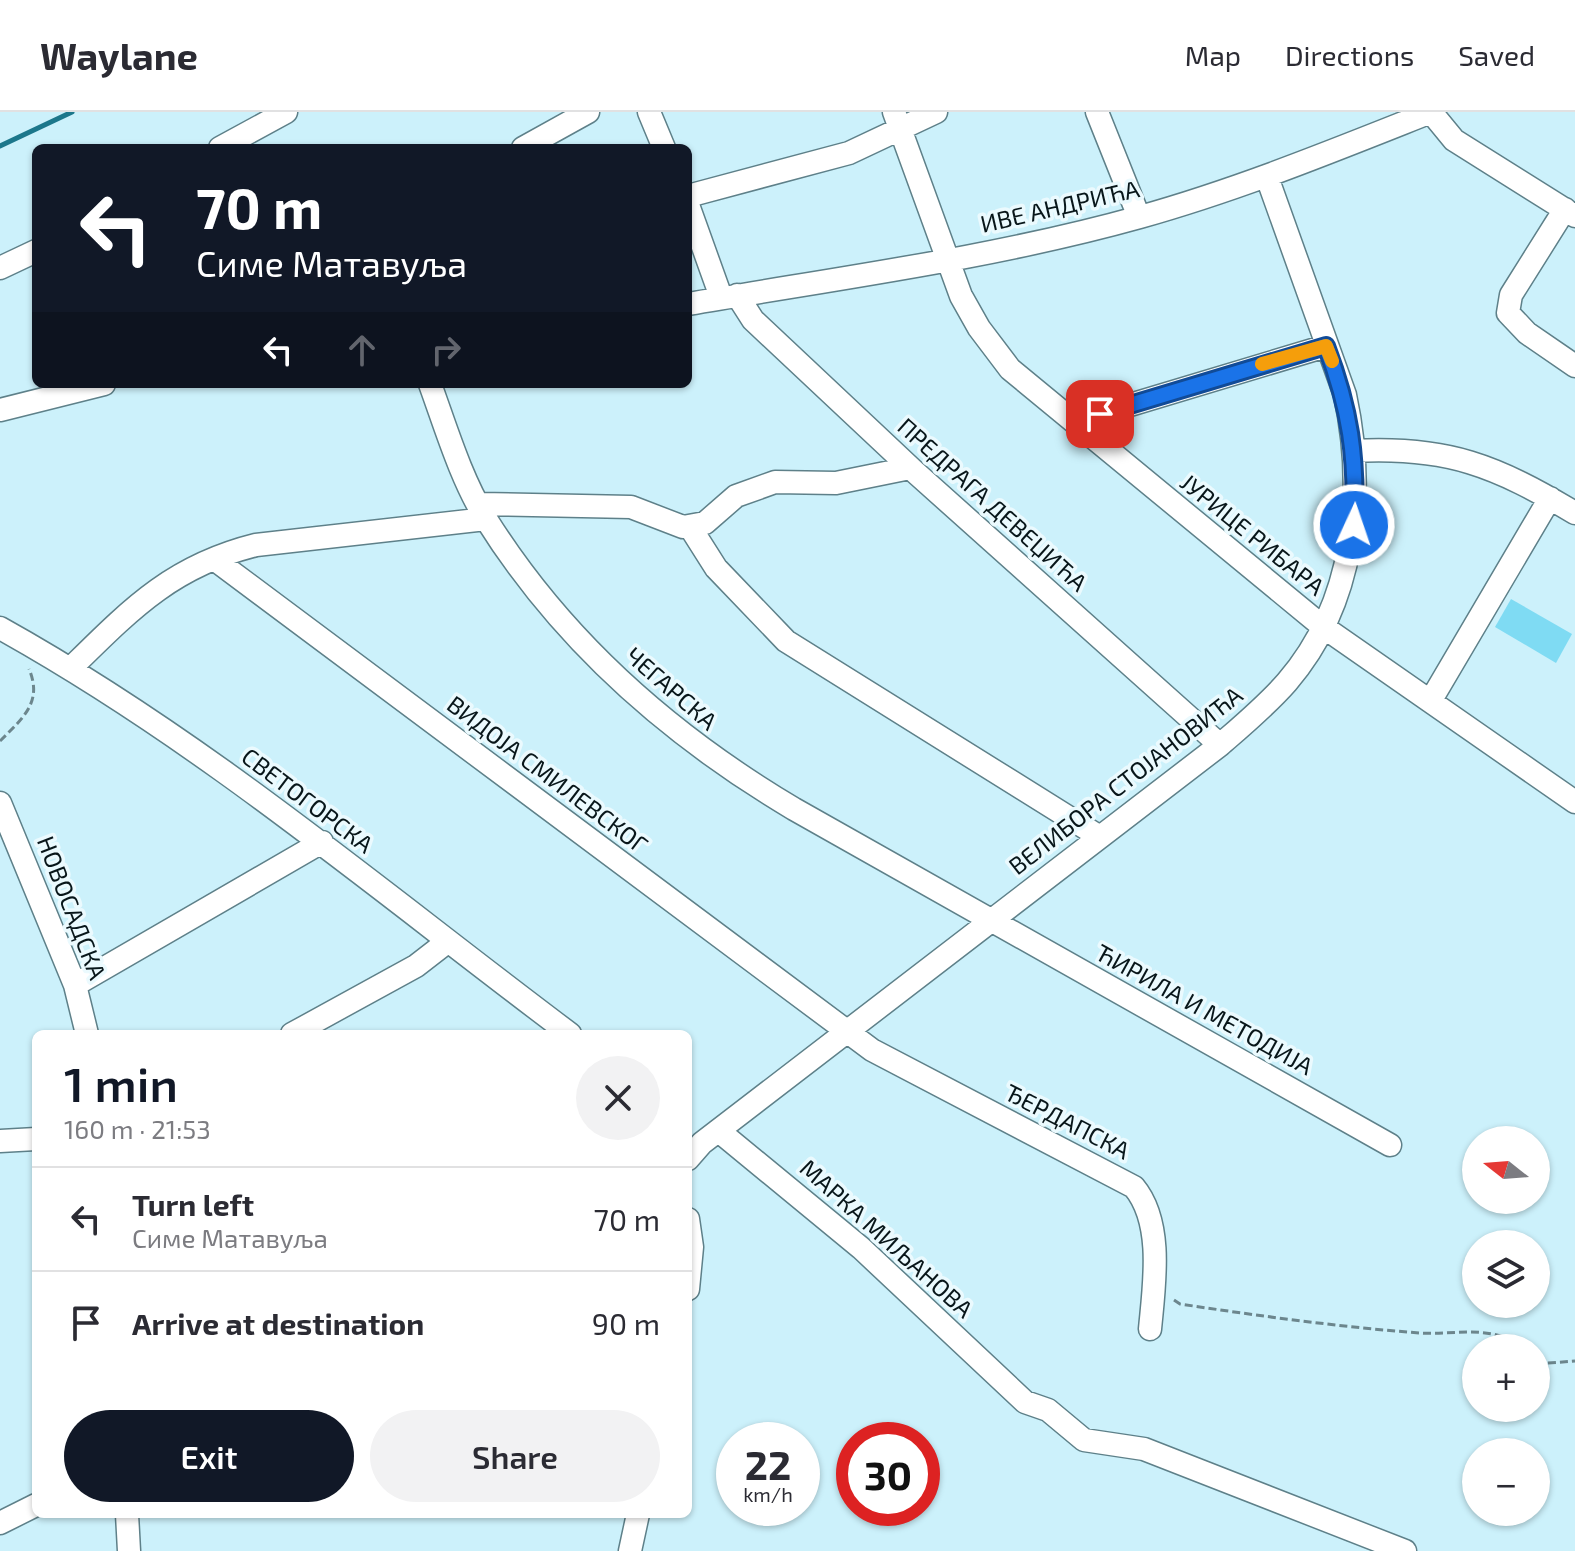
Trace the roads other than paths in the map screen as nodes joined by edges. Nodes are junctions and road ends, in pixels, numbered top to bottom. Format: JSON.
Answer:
{"nodes":[{"id":1,"x":286,"y":112,"type":"edge"},
{"id":2,"x":588,"y":112,"type":"edge"},
{"id":3,"x":649,"y":112,"type":"edge"},
{"id":4,"x":936,"y":112,"type":"edge"},
{"id":5,"x":1097,"y":112,"type":"edge"},
{"id":6,"x":1431,"y":112,"type":"edge"},
{"id":7,"x":897,"y":121,"type":"edge"},
{"id":8,"x":227,"y":144,"type":"edge"},
{"id":9,"x":530,"y":144,"type":"edge"},
{"id":10,"x":662,"y":144,"type":"edge"},
{"id":11,"x":1267,"y":177,"type":"junction"},
{"id":12,"x":692,"y":195,"type":"edge"},
{"id":13,"x":1570,"y":212,"type":"edge"},
{"id":14,"x":692,"y":214,"type":"edge"},
{"id":15,"x":1139,"y":217,"type":"junction"},
{"id":16,"x":32,"y":253,"type":"edge"},
{"id":17,"x":947,"y":259,"type":"junction"},
{"id":18,"x":0,"y":268,"type":"edge"},
{"id":19,"x":729,"y":296,"type":"junction"},
{"id":20,"x":692,"y":303,"type":"edge"},
{"id":21,"x":1326,"y":346,"type":"junction"},
{"id":22,"x":1575,"y":366,"type":"edge"},
{"id":23,"x":88,"y":388,"type":"edge"},
{"id":24,"x":432,"y":388,"type":"edge"},
{"id":25,"x":0,"y":410,"type":"edge"},
{"id":26,"x":1080,"y":428,"type":"junction"},
{"id":27,"x":1354,"y":451,"type":"junction"},
{"id":28,"x":910,"y":468,"type":"junction"},
{"id":29,"x":1550,"y":498,"type":"junction"},
{"id":30,"x":482,"y":511,"type":"junction"},
{"id":31,"x":1575,"y":513,"type":"edge"},
{"id":32,"x":690,"y":527,"type":"junction"},
{"id":33,"x":214,"y":559,"type":"junction"},
{"id":34,"x":1322,"y":626,"type":"junction"},
{"id":35,"x":0,"y":628,"type":"edge"},
{"id":36,"x":71,"y":668,"type":"junction"},
{"id":37,"x":1431,"y":700,"type":"junction"},
{"id":38,"x":1220,"y":745,"type":"junction"},
{"id":39,"x":1575,"y":802,"type":"edge"},
{"id":40,"x":0,"y":803,"type":"edge"},
{"id":41,"x":1100,"y":837,"type":"junction"},
{"id":42,"x":322,"y":842,"type":"junction"},
{"id":43,"x":993,"y":920,"type":"junction"},
{"id":44,"x":447,"y":942,"type":"junction"},
{"id":45,"x":75,"y":985,"type":"junction"},
{"id":46,"x":86,"y":1030,"type":"edge"},
{"id":47,"x":299,"y":1030,"type":"edge"},
{"id":48,"x":565,"y":1030,"type":"edge"},
{"id":49,"x":848,"y":1032,"type":"junction"},
{"id":50,"x":32,"y":1139,"type":"edge"},
{"id":51,"x":0,"y":1141,"type":"edge"},
{"id":52,"x":700,"y":1141,"type":"edge"},
{"id":53,"x":1390,"y":1145,"type":"dead end"},
{"id":54,"x":1150,"y":1329,"type":"dead end"},
{"id":55,"x":32,"y":1507,"type":"edge"},
{"id":56,"x":127,"y":1518,"type":"edge"},
{"id":57,"x":637,"y":1518,"type":"edge"},
{"id":58,"x":0,"y":1523,"type":"edge"},
{"id":59,"x":129,"y":1551,"type":"edge"},
{"id":60,"x":630,"y":1551,"type":"edge"},
{"id":61,"x":1405,"y":1551,"type":"edge"}],
"edges":[{"from":1,"to":8,"type":"street"},
{"from":2,"to":9,"type":"street"},
{"from":3,"to":10,"type":"street"},
{"from":4,"to":7,"type":"street"},
{"from":5,"to":15,"type":"street"},
{"from":6,"to":11,"type":"street","name":"ИВЕ АНДРИЋА"},
{"from":6,"to":13,"type":"street"},
{"from":7,"to":12,"type":"street"},
{"from":7,"to":17,"type":"street","name":"ЈУРИЦЕ РИБАРА"},
{"from":11,"to":15,"type":"street","name":"ИВЕ АНДРИЋА"},
{"from":11,"to":21,"type":"street","name":"ВЕЛИБОРА СТОЈАНОВИЋА"},
{"from":13,"to":22,"type":"street"},
{"from":14,"to":19,"type":"street","name":"ПРЕДРАГА ДЕВЕЏИЋА"},
{"from":15,"to":17,"type":"street","name":"ИВЕ АНДРИЋА"},
{"from":16,"to":18,"type":"street"},
{"from":17,"to":19,"type":"street","name":"ИВЕ АНДРИЋА"},
{"from":17,"to":26,"type":"street","name":"ЈУРИЦЕ РИБАРА"},
{"from":19,"to":20,"type":"street","name":"ИВЕ АНДРИЋА"},
{"from":19,"to":28,"type":"street","name":"ПРЕДРАГА ДЕВЕЏИЋА"},
{"from":21,"to":26,"type":"street"},
{"from":21,"to":27,"type":"street","name":"ВЕЛИБОРА СТОЈАНОВИЋА"},
{"from":23,"to":25,"type":"street"},
{"from":24,"to":30,"type":"street","name":"ЧЕГАРСКА"},
{"from":26,"to":34,"type":"street","name":"ЈУРИЦЕ РИБАРА"},
{"from":27,"to":29,"type":"street"},
{"from":27,"to":34,"type":"street","name":"ВЕЛИБОРА СТОЈАНОВИЋА"},
{"from":28,"to":32,"type":"street"},
{"from":28,"to":38,"type":"street","name":"ПРЕДРАГА ДЕВЕЏИЋА"},
{"from":29,"to":31,"type":"street"},
{"from":29,"to":37,"type":"street"},
{"from":30,"to":32,"type":"street"},
{"from":30,"to":33,"type":"street"},
{"from":30,"to":43,"type":"street","name":"ЧЕГАРСКА"},
{"from":32,"to":41,"type":"street"},
{"from":33,"to":36,"type":"street"},
{"from":33,"to":49,"type":"street","name":"ВИДОЈА СМИЛЕВСКОГ"},
{"from":34,"to":37,"type":"street","name":"ЈУРИЦЕ РИБАРА"},
{"from":34,"to":38,"type":"street","name":"ВЕЛИБОРА СТОЈАНОВИЋА"},
{"from":35,"to":36,"type":"street","name":"СВЕТОГОРСКА"},
{"from":36,"to":42,"type":"street","name":"СВЕТОГОРСКА"},
{"from":37,"to":39,"type":"street","name":"ЈУРИЦЕ РИБАРА"},
{"from":38,"to":41,"type":"street","name":"ВЕЛИБОРА СТОЈАНОВИЋА"},
{"from":40,"to":45,"type":"street","name":"НОВОСАДСКА"},
{"from":41,"to":43,"type":"street","name":"ВЕЛИБОРА СТОЈАНОВИЋА"},
{"from":42,"to":44,"type":"street","name":"СВЕТОГОРСКА"},
{"from":42,"to":45,"type":"street"},
{"from":43,"to":49,"type":"street","name":"ВЕЛИБОРА СТОЈАНОВИЋА"},
{"from":43,"to":53,"type":"street","name":"ЋИРИЛА И МЕТОДИЈА"},
{"from":44,"to":47,"type":"street"},
{"from":44,"to":48,"type":"street","name":"СВЕТОГОРСКА"},
{"from":45,"to":46,"type":"street","name":"НОВОСАДСКА"},
{"from":49,"to":52,"type":"street","name":"ВЕЛИБОРА СТОЈАНОВИЋА"},
{"from":49,"to":54,"type":"street","name":"ЂЕРДАПСКА"},
{"from":50,"to":51,"type":"street"},
{"from":52,"to":61,"type":"street","name":"МАРКА МИЉАНОВА"},
{"from":55,"to":58,"type":"street"},
{"from":56,"to":59,"type":"street"},
{"from":57,"to":60,"type":"street"}]}
